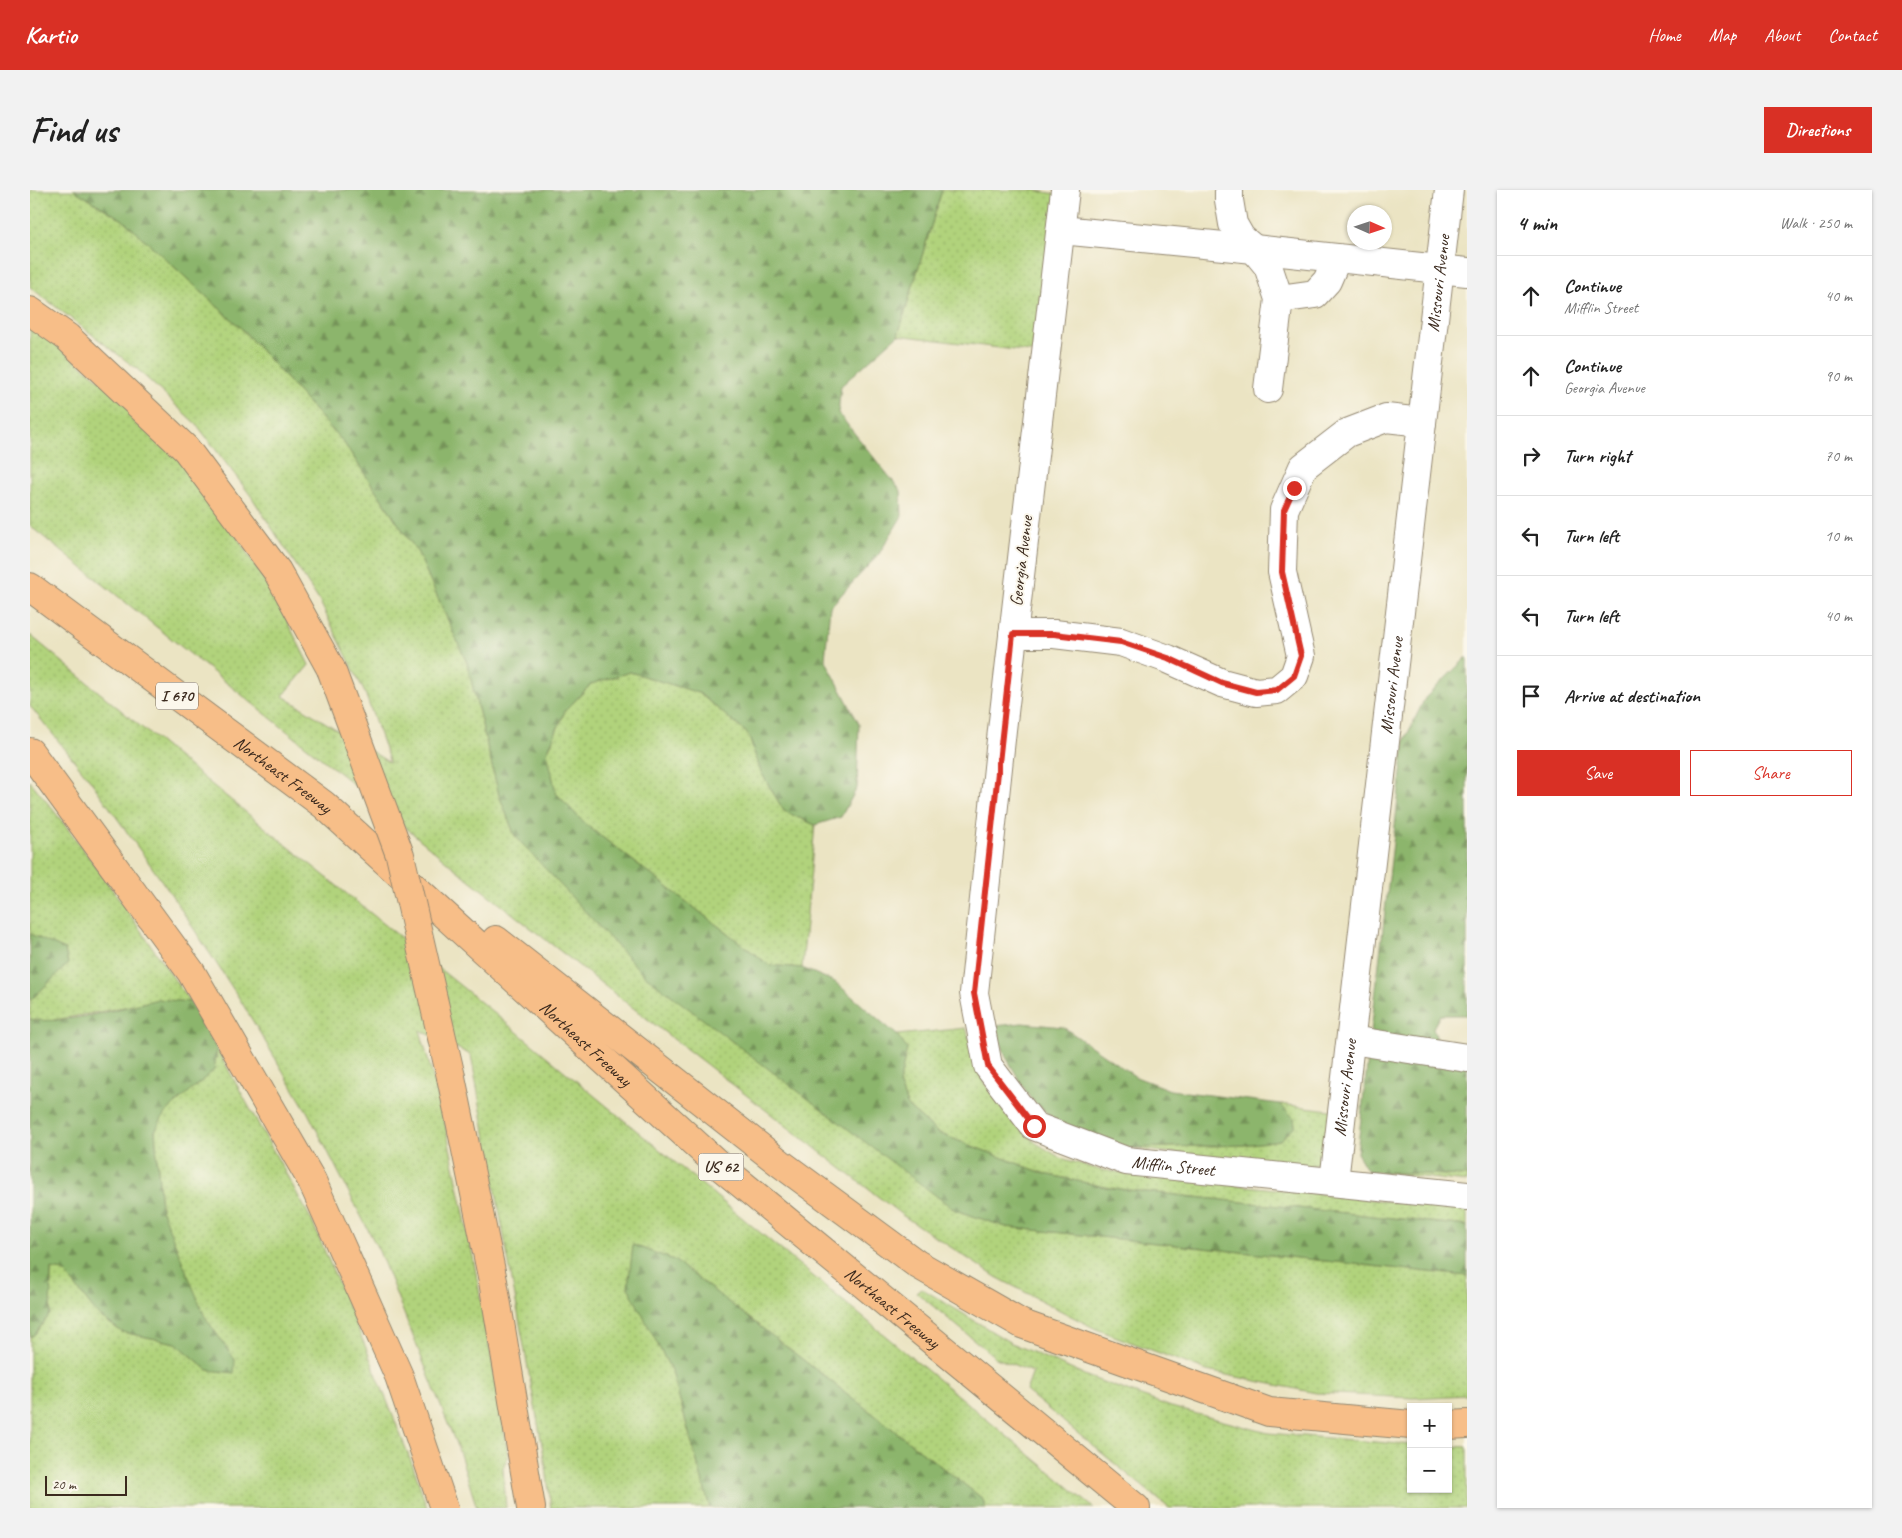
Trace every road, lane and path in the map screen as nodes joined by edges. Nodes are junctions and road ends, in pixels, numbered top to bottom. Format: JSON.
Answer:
{"nodes":[{"id":1,"x":1065,"y":190,"type":"edge"},
{"id":2,"x":1229,"y":190,"type":"edge"},
{"id":3,"x":1449,"y":190,"type":"edge"},
{"id":4,"x":1061,"y":230,"type":"junction"},
{"id":5,"x":1254,"y":249,"type":"junction"},
{"id":6,"x":1337,"y":258,"type":"junction"},
{"id":7,"x":1440,"y":269,"type":"junction"},
{"id":8,"x":1467,"y":272,"type":"edge"},
{"id":9,"x":1279,"y":299,"type":"junction"},
{"id":10,"x":30,"y":311,"type":"edge"},
{"id":11,"x":1268,"y":389,"type":"dead end"},
{"id":12,"x":1422,"y":422,"type":"junction"},
{"id":13,"x":30,"y":587,"type":"edge"},
{"id":14,"x":1013,"y":634,"type":"junction"},
{"id":15,"x":30,"y":752,"type":"edge"},
{"id":16,"x":324,"y":805,"type":"junction"},
{"id":17,"x":974,"y":993,"type":"joint"},
{"id":18,"x":1350,"y":1040,"type":"junction"},
{"id":19,"x":1467,"y":1058,"type":"edge"},
{"id":20,"x":1334,"y":1181,"type":"junction"},
{"id":21,"x":1467,"y":1196,"type":"edge"},
{"id":22,"x":1467,"y":1424,"type":"edge"},
{"id":23,"x":1407,"y":1425,"type":"edge"},
{"id":24,"x":1452,"y":1425,"type":"edge"},
{"id":25,"x":444,"y":1508,"type":"edge"},
{"id":26,"x":531,"y":1508,"type":"edge"},
{"id":27,"x":1136,"y":1508,"type":"edge"}],
"edges":[{"from":1,"to":4,"type":"street","name":"Georgia Avenue"},
{"from":2,"to":5,"type":"street"},
{"from":3,"to":7,"type":"street","name":"Missouri Avenue"},
{"from":4,"to":5,"type":"street"},
{"from":4,"to":14,"type":"street","name":"Georgia Avenue"},
{"from":5,"to":6,"type":"street"},
{"from":5,"to":9,"type":"street"},
{"from":6,"to":7,"type":"street"},
{"from":6,"to":9,"type":"street"},
{"from":7,"to":8,"type":"street"},
{"from":7,"to":12,"type":"street","name":"Missouri Avenue"},
{"from":9,"to":11,"type":"street"},
{"from":10,"to":26,"type":"highway","bridge":true},
{"from":12,"to":14,"type":"street"},
{"from":12,"to":18,"type":"street","name":"Missouri Avenue"},
{"from":13,"to":16,"type":"highway","name":"Northeast Freeway","number":"I 670"},
{"from":14,"to":17,"type":"street","name":"Georgia Avenue"},
{"from":15,"to":25,"type":"highway"},
{"from":16,"to":23,"type":"highway"},
{"from":16,"to":27,"type":"highway","name":"Northeast Freeway","number":"US 62"},
{"from":17,"to":20,"type":"street","name":"Mifflin Street"},
{"from":18,"to":19,"type":"street"},
{"from":18,"to":20,"type":"street","name":"Missouri Avenue"},
{"from":20,"to":21,"type":"street","name":"Mifflin Street"},
{"from":22,"to":24,"type":"highway"}]}
